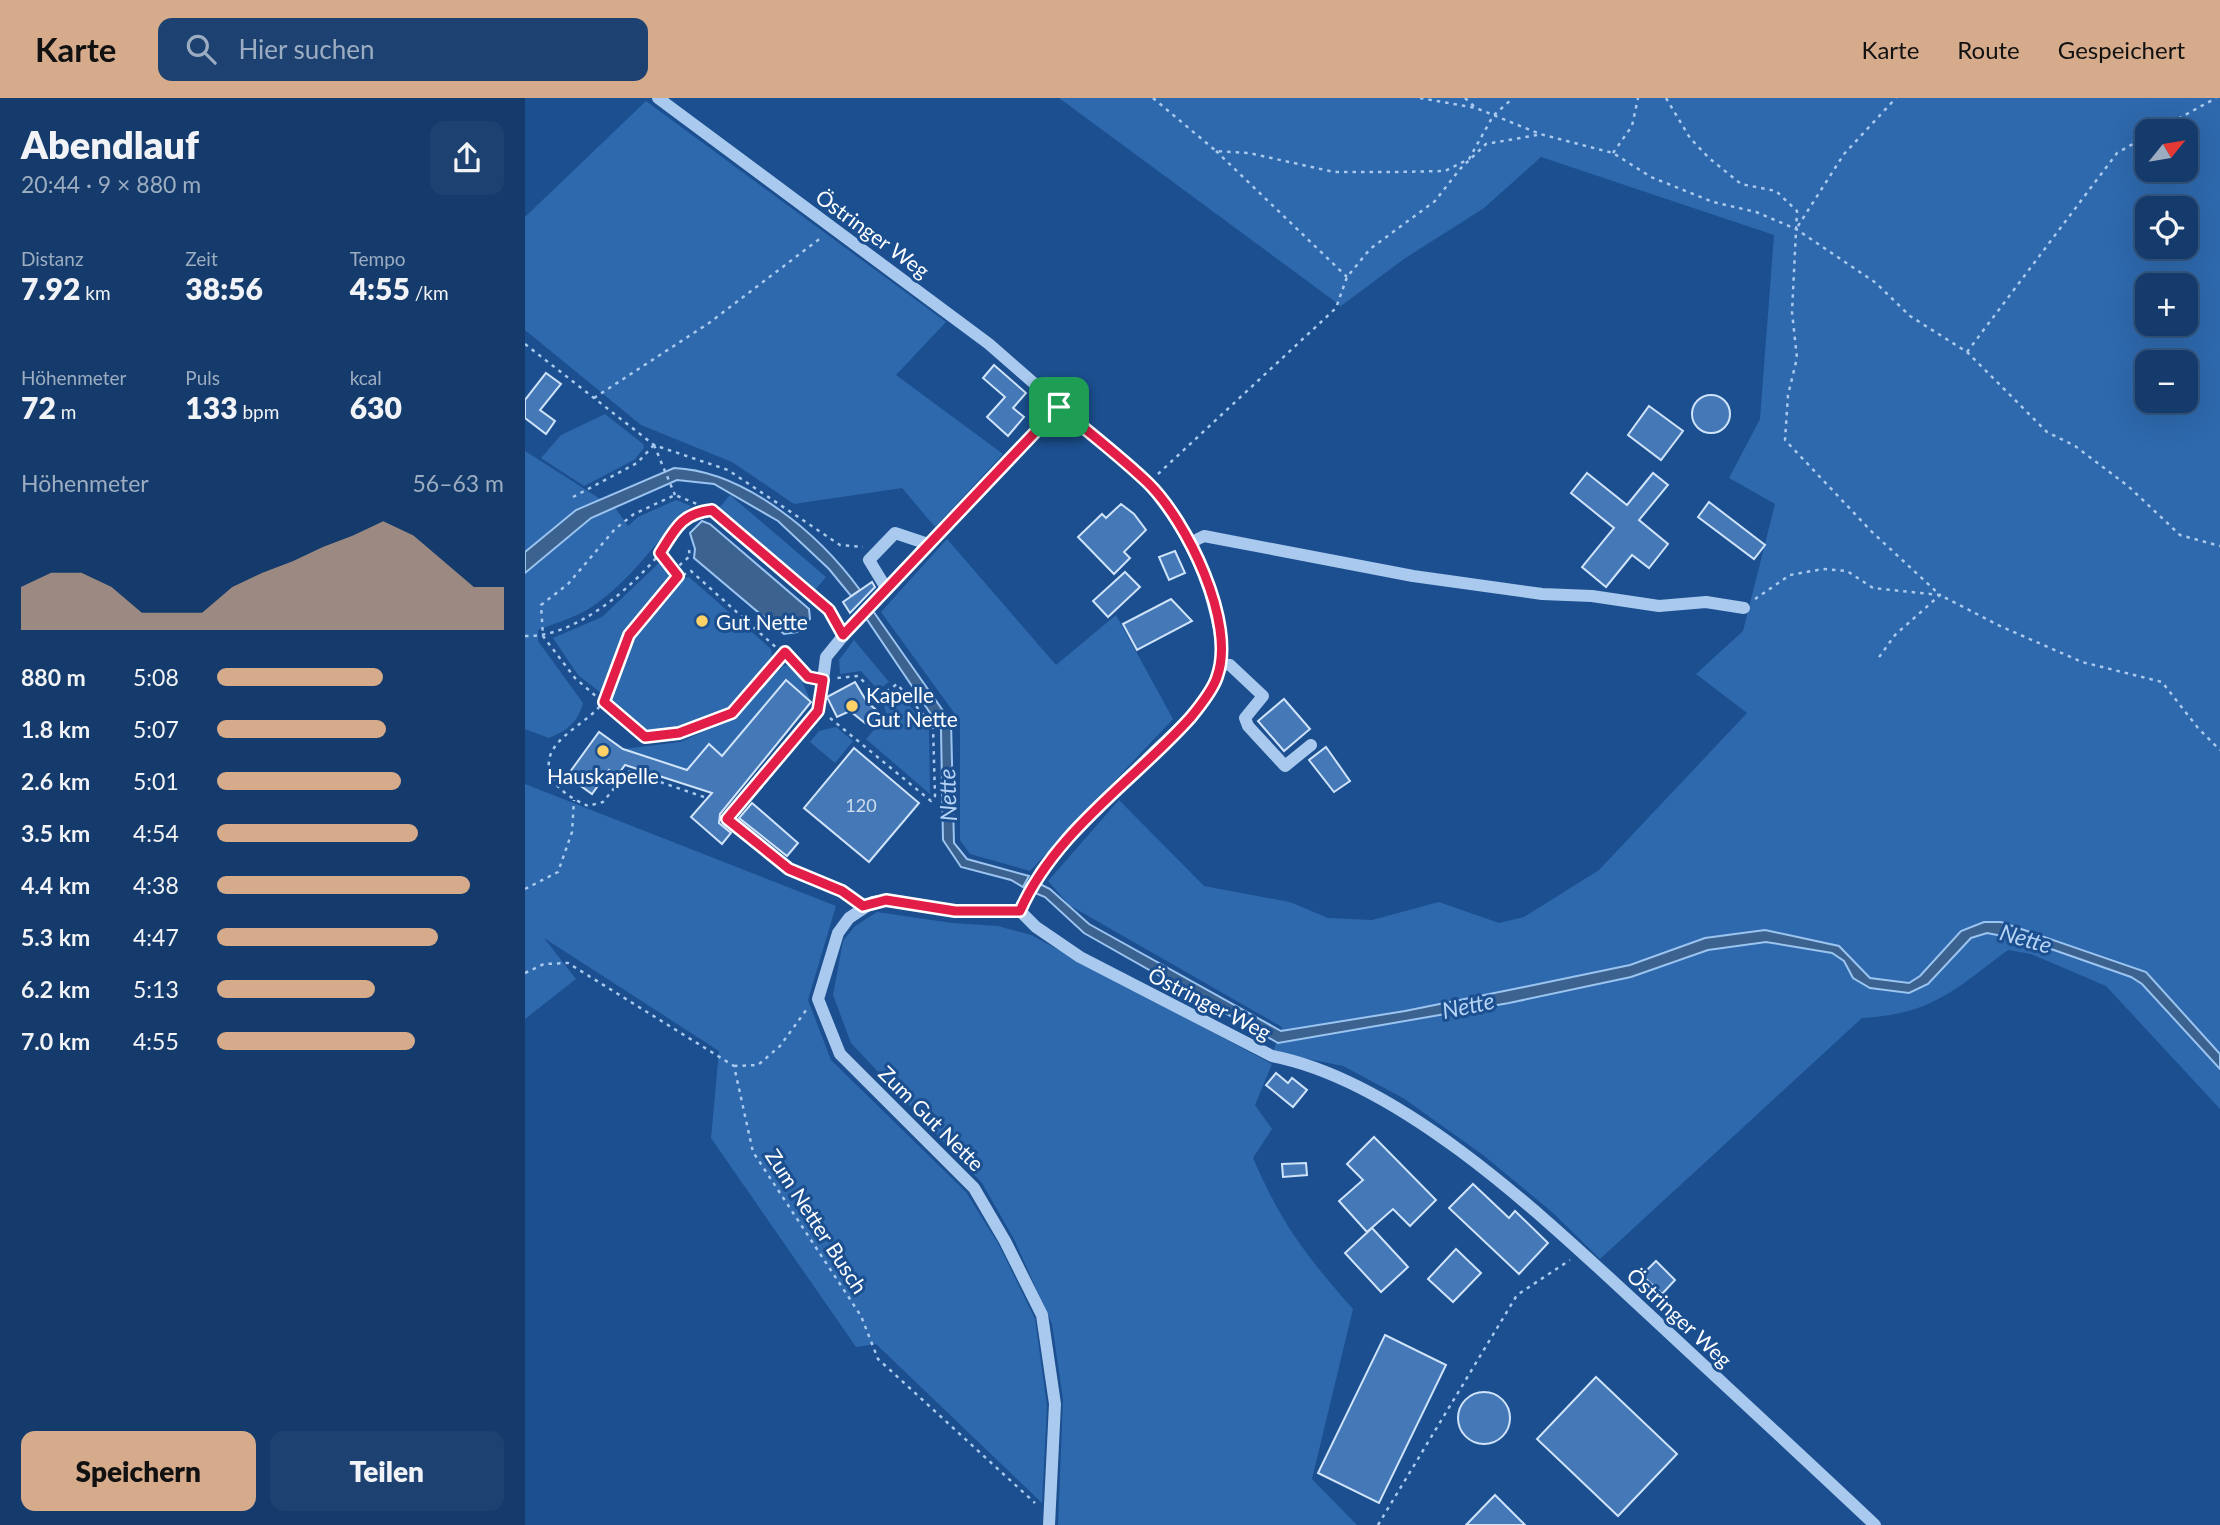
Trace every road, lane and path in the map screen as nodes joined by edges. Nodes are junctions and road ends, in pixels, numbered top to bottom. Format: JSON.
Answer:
{"nodes":[{"id":1,"x":658,"y":98,"type":"edge"},
{"id":2,"x":1153,"y":98,"type":"edge"},
{"id":3,"x":1420,"y":98,"type":"edge"},
{"id":4,"x":1465,"y":98,"type":"edge"},
{"id":5,"x":1513,"y":98,"type":"edge"},
{"id":6,"x":1638,"y":98,"type":"edge"},
{"id":7,"x":1666,"y":98,"type":"edge"},
{"id":8,"x":1896,"y":98,"type":"edge"},
{"id":9,"x":2216,"y":98,"type":"edge"},
{"id":10,"x":1476,"y":108,"type":"junction"},
{"id":11,"x":1493,"y":116,"type":"junction"},
{"id":12,"x":2178,"y":119,"type":"edge"},
{"id":13,"x":1540,"y":134,"type":"junction"},
{"id":14,"x":2135,"y":143,"type":"edge"},
{"id":15,"x":1216,"y":151,"type":"junction"},
{"id":16,"x":1613,"y":153,"type":"junction"},
{"id":17,"x":833,"y":229,"type":"junction"},
{"id":18,"x":1796,"y":229,"type":"junction"},
{"id":19,"x":1347,"y":277,"type":"junction"},
{"id":20,"x":525,"y":344,"type":"edge"},
{"id":21,"x":1967,"y":352,"type":"junction"},
{"id":22,"x":594,"y":398,"type":"junction"},
{"id":23,"x":1059,"y":407,"type":"junction"},
{"id":24,"x":654,"y":445,"type":"junction"},
{"id":25,"x":1148,"y":483,"type":"junction"},
{"id":26,"x":675,"y":495,"type":"junction"},
{"id":27,"x":573,"y":497,"type":"dead end"},
{"id":28,"x":712,"y":510,"type":"junction"},
{"id":29,"x":1190,"y":543,"type":"junction"},
{"id":30,"x":928,"y":544,"type":"junction"},
{"id":31,"x":2220,"y":546,"type":"edge"},
{"id":32,"x":880,"y":548,"type":"junction"},
{"id":33,"x":689,"y":550,"type":"dead end"},
{"id":34,"x":660,"y":553,"type":"junction"},
{"id":35,"x":673,"y":571,"type":"junction"},
{"id":36,"x":678,"y":576,"type":"junction"},
{"id":37,"x":882,"y":592,"type":"junction"},
{"id":38,"x":1940,"y":595,"type":"junction"},
{"id":39,"x":1744,"y":608,"type":"joint"},
{"id":40,"x":843,"y":635,"type":"junction"},
{"id":41,"x":525,"y":636,"type":"edge"},
{"id":42,"x":543,"y":636,"type":"junction"},
{"id":43,"x":785,"y":652,"type":"junction"},
{"id":44,"x":1877,"y":660,"type":"dead end"},
{"id":45,"x":1220,"y":664,"type":"junction"},
{"id":46,"x":823,"y":680,"type":"junction"},
{"id":47,"x":604,"y":702,"type":"junction"},
{"id":48,"x":818,"y":711,"type":"joint"},
{"id":49,"x":1311,"y":745,"type":"dead end"},
{"id":50,"x":2220,"y":750,"type":"edge"},
{"id":51,"x":704,"y":797,"type":"dead end"},
{"id":52,"x":574,"y":800,"type":"junction"},
{"id":53,"x":525,"y":889,"type":"edge"},
{"id":54,"x":863,"y":906,"type":"junction"},
{"id":55,"x":1020,"y":911,"type":"junction"},
{"id":56,"x":525,"y":973,"type":"edge"},
{"id":57,"x":818,"y":999,"type":"junction"},
{"id":58,"x":734,"y":1066,"type":"junction"},
{"id":59,"x":1581,"y":1252,"type":"junction"},
{"id":60,"x":1050,"y":1510,"type":"junction"},
{"id":61,"x":1049,"y":1525,"type":"edge"},
{"id":62,"x":1378,"y":1525,"type":"edge"},
{"id":63,"x":1875,"y":1525,"type":"edge"}],
"edges":[{"from":1,"to":17,"type":"street","name":"Östringer Weg"},
{"from":2,"to":15,"type":"path"},
{"from":3,"to":10,"type":"path"},
{"from":4,"to":10,"type":"path"},
{"from":5,"to":11,"type":"path"},
{"from":6,"to":16,"type":"path"},
{"from":7,"to":18,"type":"path"},
{"from":8,"to":18,"type":"path"},
{"from":9,"to":12,"type":"path"},
{"from":10,"to":11,"type":"path"},
{"from":11,"to":13,"type":"path"},
{"from":11,"to":15,"type":"path"},
{"from":13,"to":16,"type":"path"},
{"from":13,"to":19,"type":"path"},
{"from":14,"to":21,"type":"path"},
{"from":15,"to":19,"type":"path"},
{"from":16,"to":18,"type":"path"},
{"from":17,"to":22,"type":"path"},
{"from":17,"to":23,"type":"street","name":"Östringer Weg"},
{"from":18,"to":21,"type":"path"},
{"from":18,"to":38,"type":"path"},
{"from":19,"to":25,"type":"path"},
{"from":20,"to":22,"type":"path"},
{"from":21,"to":31,"type":"path"},
{"from":22,"to":24,"type":"path"},
{"from":23,"to":25,"type":"street","name":"Östringer Weg"},
{"from":23,"to":30,"type":"street"},
{"from":24,"to":26,"type":"path"},
{"from":24,"to":27,"type":"path"},
{"from":24,"to":32,"type":"path"},
{"from":25,"to":29,"type":"street","name":"Östringer Weg"},
{"from":26,"to":28,"type":"path"},
{"from":26,"to":42,"type":"path"},
{"from":28,"to":34,"type":"path"},
{"from":28,"to":40,"type":"path"},
{"from":29,"to":39,"type":"street"},
{"from":29,"to":45,"type":"street","name":"Östringer Weg"},
{"from":30,"to":32,"type":"street"},
{"from":30,"to":37,"type":"street"},
{"from":32,"to":37,"type":"street"},
{"from":33,"to":35,"type":"path"},
{"from":34,"to":35,"type":"path"},
{"from":34,"to":42,"type":"path"},
{"from":35,"to":36,"type":"path"},
{"from":36,"to":43,"type":"path"},
{"from":36,"to":47,"type":"path"},
{"from":37,"to":40,"type":"street"},
{"from":38,"to":39,"type":"path"},
{"from":38,"to":44,"type":"path"},
{"from":38,"to":50,"type":"path"},
{"from":40,"to":46,"type":"street"},
{"from":41,"to":42,"type":"path"},
{"from":42,"to":47,"type":"path"},
{"from":43,"to":46,"type":"path"},
{"from":43,"to":47,"type":"path"},
{"from":45,"to":49,"type":"street"},
{"from":45,"to":55,"type":"street","name":"Östringer Weg"},
{"from":46,"to":48,"type":"path"},
{"from":47,"to":52,"type":"path"},
{"from":48,"to":54,"type":"street"},
{"from":51,"to":52,"type":"path"},
{"from":52,"to":53,"type":"path"},
{"from":54,"to":55,"type":"street"},
{"from":54,"to":57,"type":"street"},
{"from":55,"to":59,"type":"street","name":"Östringer Weg"},
{"from":56,"to":58,"type":"path"},
{"from":57,"to":58,"type":"path"},
{"from":57,"to":60,"type":"street","name":"Zum Gut Nette"},
{"from":58,"to":60,"type":"path","name":"Zum Netter Busch"},
{"from":59,"to":62,"type":"path"},
{"from":59,"to":63,"type":"street","name":"Östringer Weg"},
{"from":60,"to":61,"type":"street","name":"Zum Gut Nette"}]}
